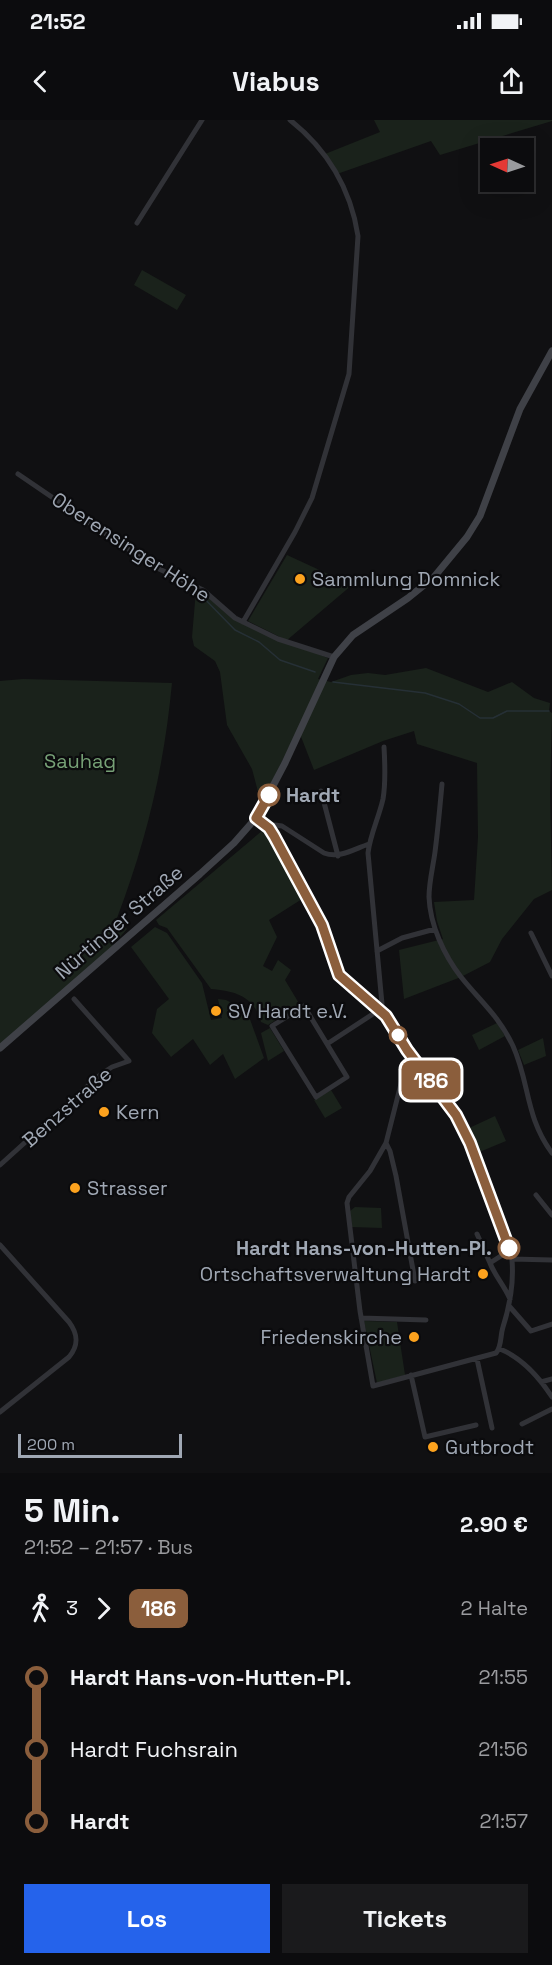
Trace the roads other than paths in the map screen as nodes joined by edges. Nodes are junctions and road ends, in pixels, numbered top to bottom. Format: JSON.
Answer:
{"nodes":[{"id":1,"x":202,"y":120,"type":"edge"},
{"id":2,"x":290,"y":120,"type":"edge"},
{"id":3,"x":137,"y":223,"type":"dead end"},
{"id":4,"x":552,"y":351,"type":"edge"},
{"id":5,"x":18,"y":474,"type":"dead end"},
{"id":6,"x":243,"y":622,"type":"junction"},
{"id":7,"x":334,"y":657,"type":"junction"},
{"id":8,"x":384,"y":747,"type":"dead end"},
{"id":9,"x":442,"y":784,"type":"dead end"},
{"id":10,"x":321,"y":791,"type":"dead end"},
{"id":11,"x":256,"y":818,"type":"junction"},
{"id":12,"x":269,"y":828,"type":"junction"},
{"id":13,"x":369,"y":844,"type":"junction"},
{"id":14,"x":338,"y":856,"type":"junction"},
{"id":15,"x":435,"y":929,"type":"junction"},
{"id":16,"x":531,"y":933,"type":"dead end"},
{"id":17,"x":377,"y":951,"type":"junction"},
{"id":18,"x":552,"y":976,"type":"edge"},
{"id":19,"x":74,"y":999,"type":"dead end"},
{"id":20,"x":379,"y":1010,"type":"junction"},
{"id":21,"x":327,"y":1044,"type":"junction"},
{"id":22,"x":0,"y":1048,"type":"edge"},
{"id":23,"x":409,"y":1052,"type":"junction"},
{"id":24,"x":386,"y":1143,"type":"junction"},
{"id":25,"x":552,"y":1153,"type":"edge"},
{"id":26,"x":0,"y":1165,"type":"edge"},
{"id":27,"x":536,"y":1195,"type":"dead end"},
{"id":28,"x":552,"y":1215,"type":"edge"},
{"id":29,"x":477,"y":1234,"type":"dead end"},
{"id":30,"x":0,"y":1245,"type":"edge"},
{"id":31,"x":510,"y":1250,"type":"junction"},
{"id":32,"x":512,"y":1259,"type":"junction"},
{"id":33,"x":552,"y":1260,"type":"edge"},
{"id":34,"x":490,"y":1263,"type":"junction"},
{"id":35,"x":415,"y":1281,"type":"dead end"},
{"id":36,"x":510,"y":1304,"type":"junction"},
{"id":37,"x":361,"y":1318,"type":"junction"},
{"id":38,"x":426,"y":1320,"type":"dead end"},
{"id":39,"x":552,"y":1324,"type":"edge"},
{"id":40,"x":500,"y":1349,"type":"junction"},
{"id":41,"x":477,"y":1359,"type":"junction"},
{"id":42,"x":411,"y":1375,"type":"junction"},
{"id":43,"x":552,"y":1379,"type":"edge"},
{"id":44,"x":542,"y":1382,"type":"junction"},
{"id":45,"x":552,"y":1397,"type":"edge"},
{"id":46,"x":552,"y":1409,"type":"edge"},
{"id":47,"x":0,"y":1412,"type":"edge"},
{"id":48,"x":522,"y":1424,"type":"dead end"},
{"id":49,"x":476,"y":1425,"type":"dead end"},
{"id":50,"x":492,"y":1428,"type":"dead end"}],
"edges":[{"from":1,"to":3,"type":"street"},
{"from":2,"to":6,"type":"street"},
{"from":4,"to":7,"type":"main road","name":"Nürtinger Straße"},
{"from":5,"to":6,"type":"street","name":"Oberensinger Höhe"},
{"from":6,"to":7,"type":"street","name":"Oberensinger Höhe"},
{"from":7,"to":11,"type":"main road","name":"Nürtinger Straße"},
{"from":8,"to":13,"type":"street"},
{"from":9,"to":15,"type":"street"},
{"from":10,"to":14,"type":"street"},
{"from":11,"to":12,"type":"street"},
{"from":11,"to":22,"type":"main road","name":"Nürtinger Straße"},
{"from":12,"to":14,"type":"street"},
{"from":12,"to":20,"type":"street"},
{"from":13,"to":14,"type":"street"},
{"from":13,"to":17,"type":"street"},
{"from":15,"to":17,"type":"street"},
{"from":15,"to":25,"type":"street"},
{"from":16,"to":18,"type":"street"},
{"from":17,"to":20,"type":"street"},
{"from":19,"to":26,"type":"street","name":"Benzstraße"},
{"from":20,"to":21,"type":"street"},
{"from":20,"to":23,"type":"street"},
{"from":21,"to":21,"type":"street"},
{"from":23,"to":24,"type":"street"},
{"from":23,"to":31,"type":"street"},
{"from":24,"to":35,"type":"street"},
{"from":24,"to":37,"type":"street"},
{"from":27,"to":28,"type":"street"},
{"from":29,"to":34,"type":"street"},
{"from":30,"to":47,"type":"street"},
{"from":31,"to":32,"type":"street"},
{"from":31,"to":34,"type":"street"},
{"from":32,"to":33,"type":"street"},
{"from":32,"to":36,"type":"street"},
{"from":34,"to":36,"type":"street"},
{"from":36,"to":39,"type":"street"},
{"from":36,"to":40,"type":"street"},
{"from":37,"to":38,"type":"street"},
{"from":37,"to":42,"type":"street"},
{"from":40,"to":41,"type":"street"},
{"from":40,"to":44,"type":"street"},
{"from":41,"to":42,"type":"street"},
{"from":41,"to":50,"type":"street"},
{"from":42,"to":49,"type":"street"},
{"from":43,"to":44,"type":"street"},
{"from":44,"to":45,"type":"street"},
{"from":46,"to":48,"type":"street"}]}
